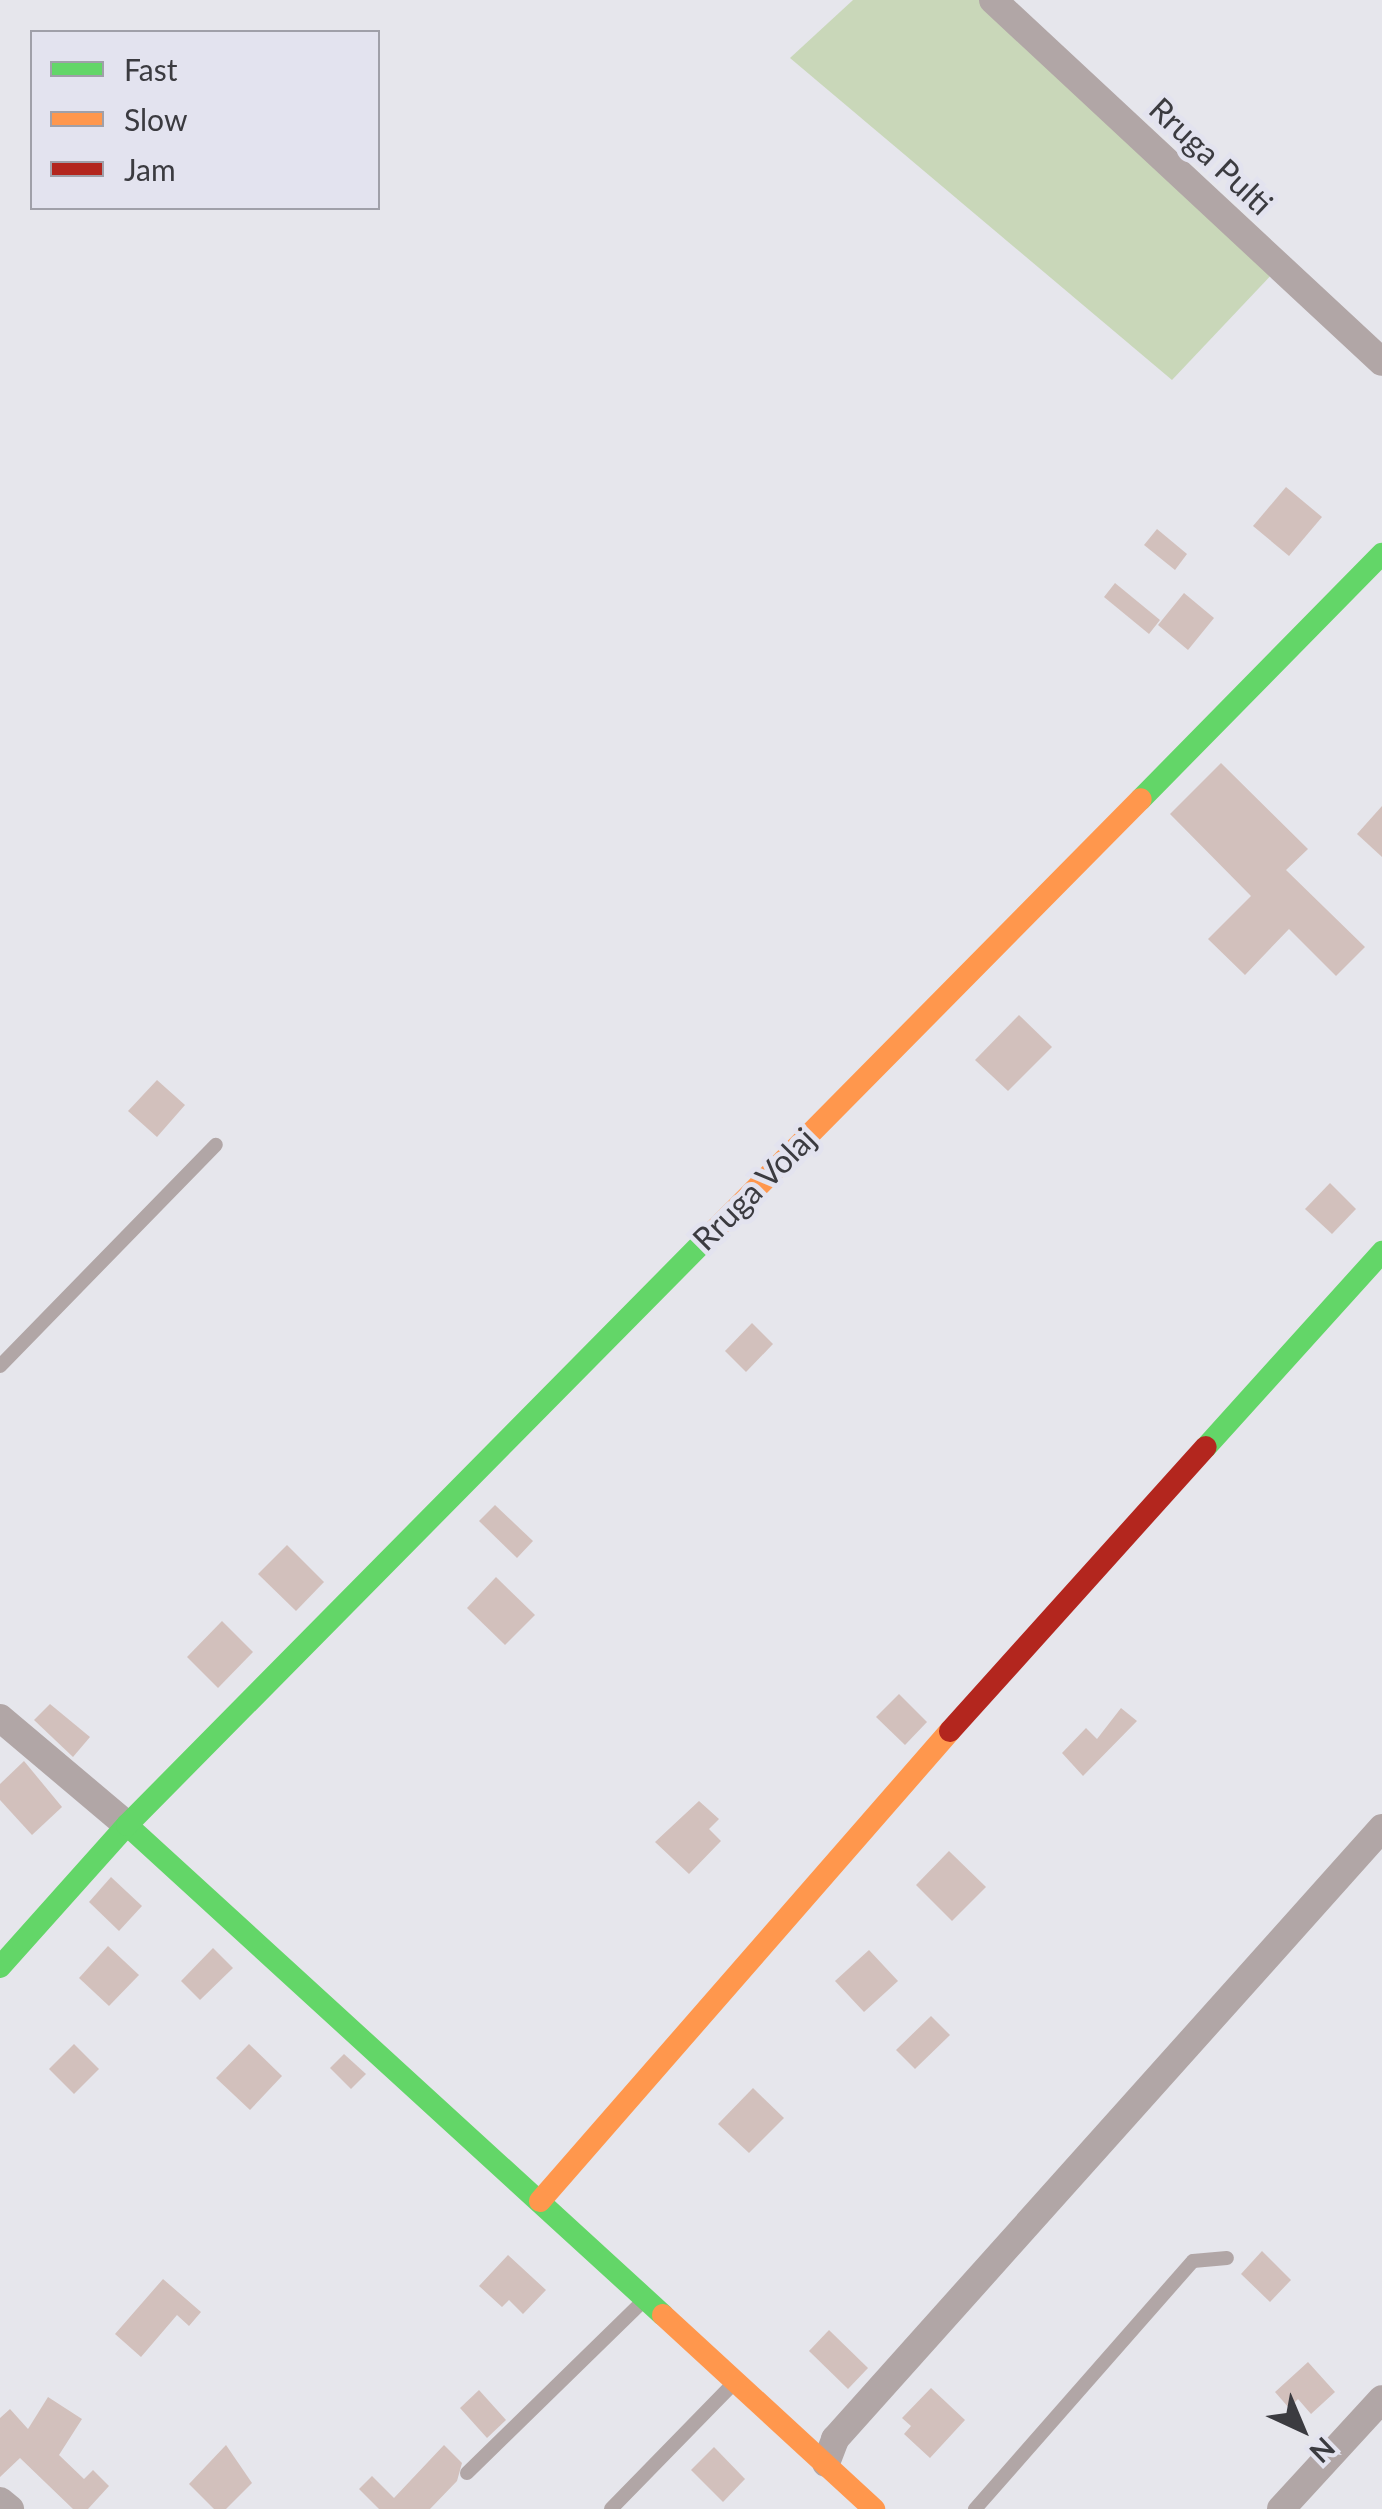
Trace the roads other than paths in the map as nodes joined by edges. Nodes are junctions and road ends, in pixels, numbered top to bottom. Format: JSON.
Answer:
{"nodes":[{"id":1,"x":993,"y":0,"type":"edge"},
{"id":2,"x":1382,"y":362,"type":"edge"},
{"id":3,"x":1382,"y":554,"type":"edge"},
{"id":4,"x":216,"y":1145,"type":"dead end"},
{"id":5,"x":1382,"y":1252,"type":"edge"},
{"id":6,"x":0,"y":1366,"type":"edge"},
{"id":7,"x":0,"y":1718,"type":"edge"},
{"id":8,"x":127,"y":1825,"type":"junction"},
{"id":9,"x":1382,"y":1828,"type":"edge"},
{"id":10,"x":0,"y":1967,"type":"edge"},
{"id":11,"x":540,"y":2201,"type":"junction"},
{"id":12,"x":1227,"y":2258,"type":"dead end"},
{"id":13,"x":645,"y":2299,"type":"junction"},
{"id":14,"x":737,"y":2380,"type":"junction"},
{"id":15,"x":1382,"y":2399,"type":"edge"},
{"id":16,"x":826,"y":2464,"type":"junction"},
{"id":17,"x":468,"y":2473,"type":"dead end"},
{"id":18,"x":0,"y":2500,"type":"edge"},
{"id":19,"x":10,"y":2509,"type":"edge"},
{"id":20,"x":610,"y":2509,"type":"edge"},
{"id":21,"x":874,"y":2509,"type":"edge"},
{"id":22,"x":975,"y":2509,"type":"edge"},
{"id":23,"x":1281,"y":2509,"type":"edge"}],
"edges":[{"from":1,"to":2,"type":"street","name":"Rruga Pulti"},
{"from":3,"to":8,"type":"street","name":"Rruga Volaj"},
{"from":4,"to":6,"type":"lane"},
{"from":5,"to":11,"type":"street"},
{"from":7,"to":8,"type":"street"},
{"from":8,"to":10,"type":"street","name":"Rruga Volaj"},
{"from":8,"to":11,"type":"street"},
{"from":9,"to":16,"type":"street"},
{"from":11,"to":13,"type":"street"},
{"from":12,"to":22,"type":"lane"},
{"from":13,"to":14,"type":"street"},
{"from":13,"to":17,"type":"lane"},
{"from":14,"to":16,"type":"street"},
{"from":14,"to":20,"type":"lane"},
{"from":15,"to":23,"type":"street"},
{"from":16,"to":21,"type":"street"},
{"from":18,"to":19,"type":"street"}]}
